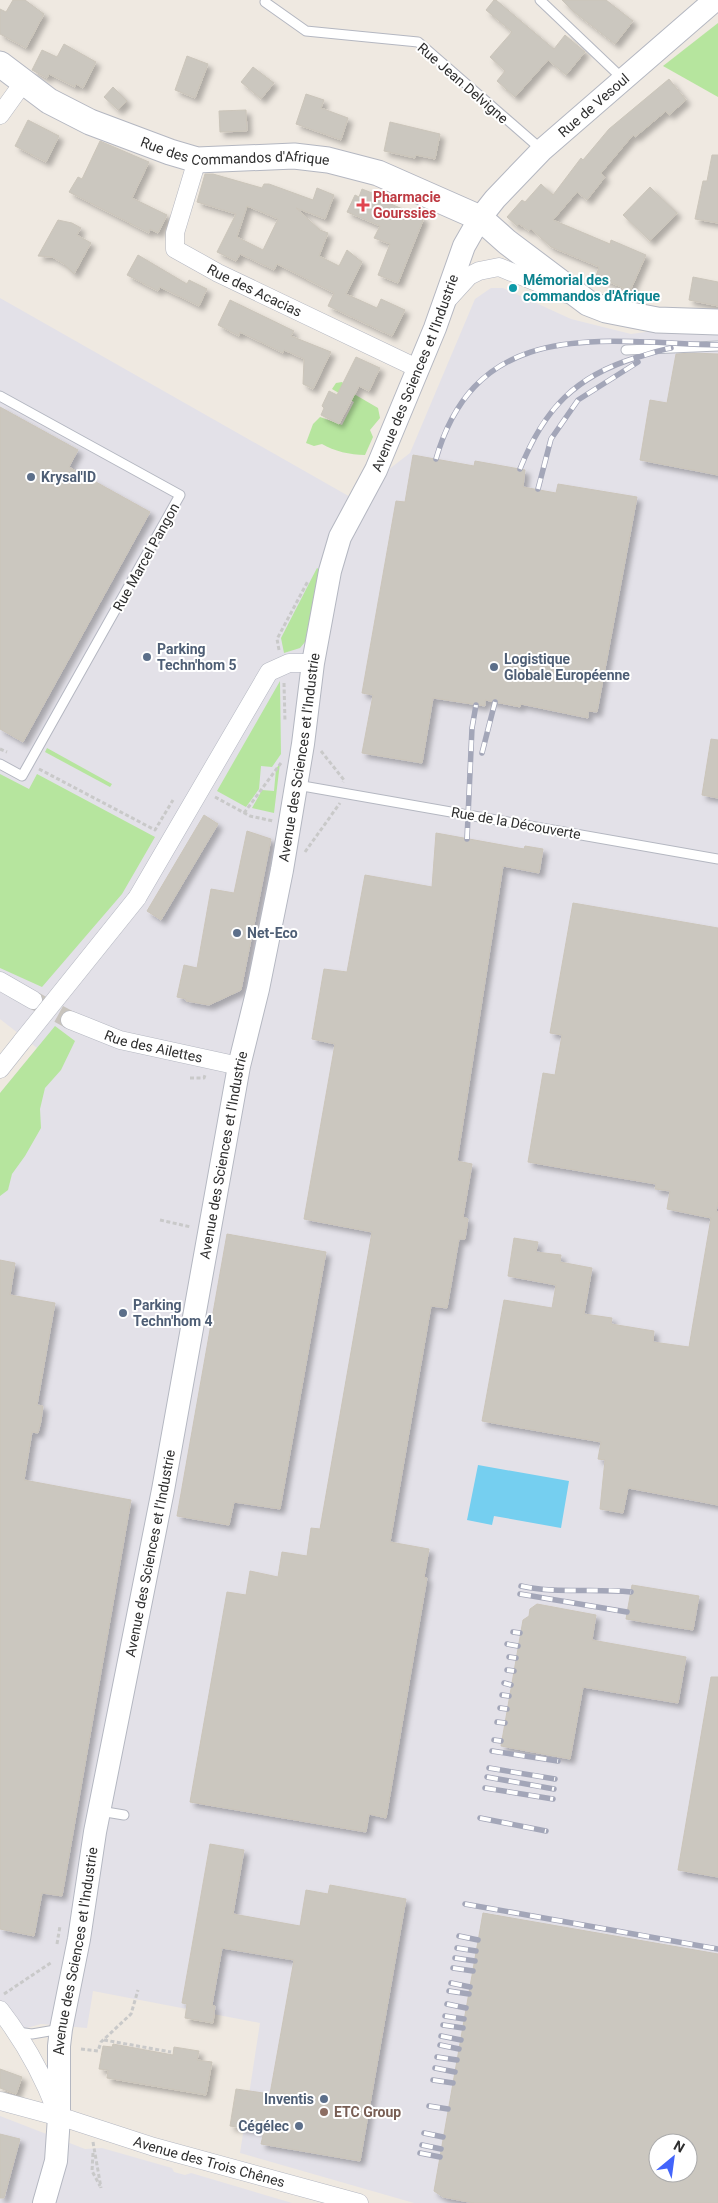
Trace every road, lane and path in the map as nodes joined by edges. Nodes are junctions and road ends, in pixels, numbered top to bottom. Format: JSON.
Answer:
{"nodes":[{"id":1,"x":540,"y":0,"type":"edge"},
{"id":2,"x":715,"y":0,"type":"edge"},
{"id":3,"x":265,"y":2,"type":"dead end"},
{"id":4,"x":0,"y":64,"type":"edge"},
{"id":5,"x":623,"y":79,"type":"junction"},
{"id":6,"x":23,"y":83,"type":"junction"},
{"id":7,"x":0,"y":115,"type":"edge"},
{"id":8,"x":542,"y":150,"type":"junction"},
{"id":9,"x":197,"y":160,"type":"junction"},
{"id":10,"x":480,"y":218,"type":"junction"},
{"id":11,"x":588,"y":303,"type":"junction"},
{"id":12,"x":444,"y":304,"type":"junction"},
{"id":13,"x":718,"y":322,"type":"edge"},
{"id":14,"x":718,"y":346,"type":"edge"},
{"id":15,"x":626,"y":350,"type":"dead end"},
{"id":16,"x":419,"y":370,"type":"junction"},
{"id":17,"x":0,"y":396,"type":"edge"},
{"id":18,"x":313,"y":662,"type":"junction"},
{"id":19,"x":282,"y":761,"type":"dead end"},
{"id":20,"x":0,"y":764,"type":"edge"},
{"id":21,"x":29,"y":764,"type":"junction"},
{"id":22,"x":306,"y":787,"type":"junction"},
{"id":23,"x":201,"y":789,"type":"junction"},
{"id":24,"x":175,"y":797,"type":"dead end"},
{"id":25,"x":244,"y":813,"type":"junction"},
{"id":26,"x":276,"y":822,"type":"dead end"},
{"id":27,"x":718,"y":859,"type":"edge"},
{"id":28,"x":0,"y":981,"type":"edge"},
{"id":29,"x":33,"y":1000,"type":"tunnel mouth"},
{"id":30,"x":70,"y":1020,"type":"tunnel mouth"},
{"id":31,"x":239,"y":1066,"type":"junction"},
{"id":32,"x":0,"y":1069,"type":"edge"},
{"id":33,"x":190,"y":1078,"type":"dead end"},
{"id":34,"x":197,"y":1078,"type":"dead end"},
{"id":35,"x":160,"y":1220,"type":"dead end"},
{"id":36,"x":187,"y":1226,"type":"dead end"},
{"id":37,"x":100,"y":1810,"type":"junction"},
{"id":38,"x":124,"y":1815,"type":"dead end"},
{"id":39,"x":52,"y":1962,"type":"dead end"},
{"id":40,"x":138,"y":1990,"type":"dead end"},
{"id":41,"x":2,"y":2002,"type":"edge"},
{"id":42,"x":62,"y":2029,"type":"junction"},
{"id":43,"x":18,"y":2032,"type":"junction"},
{"id":44,"x":103,"y":2040,"type":"junction"},
{"id":45,"x":81,"y":2049,"type":"dead end"},
{"id":46,"x":171,"y":2052,"type":"dead end"},
{"id":47,"x":0,"y":2101,"type":"edge"},
{"id":48,"x":59,"y":2117,"type":"junction"},
{"id":49,"x":93,"y":2141,"type":"dead end"},
{"id":50,"x":93,"y":2153,"type":"dead end"},
{"id":51,"x":349,"y":2202,"type":"edge"},
{"id":52,"x":44,"y":2203,"type":"edge"}],
"edges":[{"from":1,"to":5,"type":"lane"},
{"from":2,"to":5,"type":"street","name":"Rue de Vesoul"},
{"from":3,"to":8,"type":"lane","name":"Rue Jean Delvigne"},
{"from":4,"to":6,"type":"main road","name":"Rue des Commandos d'Afrique"},
{"from":5,"to":8,"type":"street","name":"Rue de Vesoul"},
{"from":6,"to":7,"type":"street"},
{"from":6,"to":9,"type":"main road","name":"Rue des Commandos d'Afrique"},
{"from":8,"to":10,"type":"street","name":"Rue de Vesoul"},
{"from":9,"to":10,"type":"main road","name":"Rue des Commandos d'Afrique"},
{"from":9,"to":16,"type":"street","name":"Rue des Acacias"},
{"from":10,"to":11,"type":"main road","name":"Rue des Commandos d'Afrique"},
{"from":10,"to":12,"type":"street","name":"Avenue des Sciences et l'Industrie"},
{"from":11,"to":12,"type":"street"},
{"from":11,"to":13,"type":"main road","name":"Rue des Commandos d'Afrique"},
{"from":12,"to":16,"type":"street","name":"Avenue des Sciences et l'Industrie"},
{"from":14,"to":15,"type":"lane"},
{"from":16,"to":18,"type":"street","name":"Avenue des Sciences et l'Industrie"},
{"from":17,"to":21,"type":"lane","name":"Rue Marcel Pangon"},
{"from":18,"to":22,"type":"street","name":"Avenue des Sciences et l'Industrie"},
{"from":18,"to":23,"type":"street"},
{"from":19,"to":25,"type":"path"},
{"from":20,"to":21,"type":"lane"},
{"from":21,"to":24,"type":"path"},
{"from":22,"to":27,"type":"lane","name":"Rue de la Découverte"},
{"from":22,"to":31,"type":"street","name":"Avenue des Sciences et l'Industrie"},
{"from":23,"to":25,"type":"path"},
{"from":23,"to":32,"type":"street","bridge":true},
{"from":25,"to":26,"type":"path"},
{"from":28,"to":29,"type":"street"},
{"from":30,"to":31,"type":"street","name":"Rue des Ailettes"},
{"from":31,"to":37,"type":"street","name":"Avenue des Sciences et l'Industrie"},
{"from":33,"to":34,"type":"path"},
{"from":35,"to":36,"type":"path"},
{"from":37,"to":38,"type":"lane"},
{"from":37,"to":42,"type":"street","name":"Avenue des Sciences et l'Industrie"},
{"from":39,"to":41,"type":"path"},
{"from":40,"to":44,"type":"path"},
{"from":41,"to":43,"type":"street"},
{"from":42,"to":43,"type":"lane"},
{"from":42,"to":48,"type":"street","name":"Avenue des Sciences et l'Industrie"},
{"from":43,"to":48,"type":"street"},
{"from":44,"to":45,"type":"path"},
{"from":44,"to":46,"type":"path"},
{"from":47,"to":48,"type":"street","name":"Avenue des Trois Chênes"},
{"from":48,"to":51,"type":"street","name":"Avenue des Trois Chênes"},
{"from":48,"to":52,"type":"street","name":"Avenue des Sciences et l'Industrie"},
{"from":49,"to":50,"type":"path"}]}
